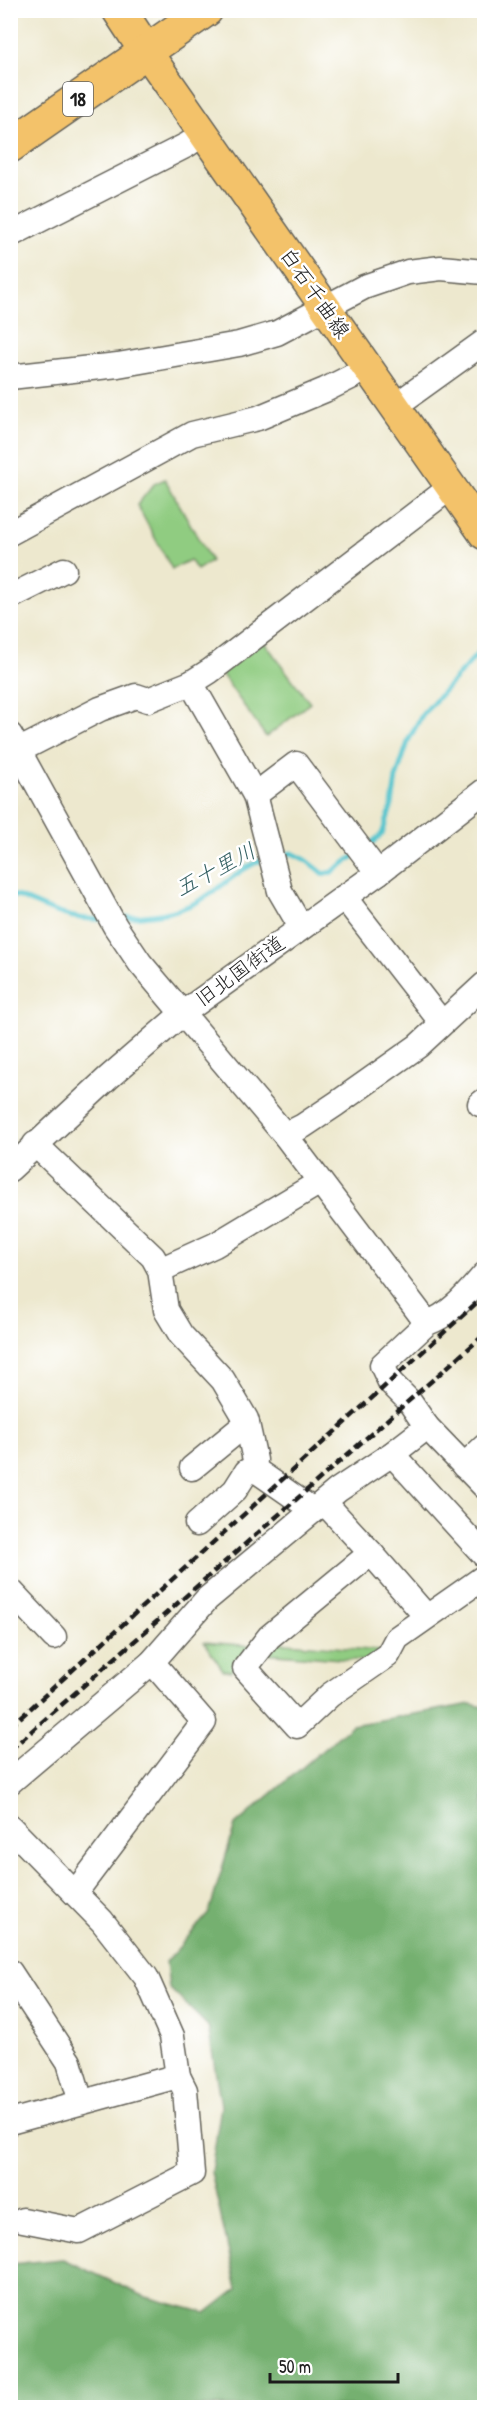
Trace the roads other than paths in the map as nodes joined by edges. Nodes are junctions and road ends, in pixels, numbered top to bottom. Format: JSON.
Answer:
{"nodes":[{"id":1,"x":119,"y":10,"type":"edge"},
{"id":2,"x":205,"y":11,"type":"edge"},
{"id":3,"x":146,"y":51,"type":"junction"},
{"id":4,"x":204,"y":133,"type":"junction"},
{"id":5,"x":10,"y":147,"type":"edge"},
{"id":6,"x":10,"y":235,"type":"edge"},
{"id":7,"x":484,"y":272,"type":"edge"},
{"id":8,"x":324,"y":306,"type":"junction"},
{"id":9,"x":484,"y":342,"type":"edge"},
{"id":10,"x":366,"y":366,"type":"junction"},
{"id":11,"x":10,"y":377,"type":"edge"},
{"id":12,"x":395,"y":406,"type":"junction"},
{"id":13,"x":451,"y":487,"type":"junction"},
{"id":14,"x":10,"y":533,"type":"edge"},
{"id":15,"x":484,"y":534,"type":"edge"},
{"id":16,"x":64,"y":570,"type":"dead end"},
{"id":17,"x":10,"y":597,"type":"edge"},
{"id":18,"x":191,"y":683,"type":"junction"},
{"id":19,"x":13,"y":747,"type":"edge"},
{"id":20,"x":484,"y":791,"type":"edge"},
{"id":21,"x":255,"y":795,"type":"junction"},
{"id":22,"x":367,"y":858,"type":"junction"},
{"id":23,"x":344,"y":897,"type":"junction"},
{"id":24,"x":301,"y":927,"type":"junction"},
{"id":25,"x":484,"y":985,"type":"edge"},
{"id":26,"x":183,"y":1013,"type":"junction"},
{"id":27,"x":442,"y":1023,"type":"junction"},
{"id":28,"x":285,"y":1135,"type":"junction"},
{"id":29,"x":35,"y":1144,"type":"junction"},
{"id":30,"x":10,"y":1169,"type":"edge"},
{"id":31,"x":320,"y":1182,"type":"junction"},
{"id":32,"x":160,"y":1270,"type":"junction"},
{"id":33,"x":484,"y":1275,"type":"edge"},
{"id":34,"x":427,"y":1323,"type":"junction"},
{"id":35,"x":247,"y":1423,"type":"junction"},
{"id":36,"x":427,"y":1427,"type":"junction"},
{"id":37,"x":484,"y":1447,"type":"edge"},
{"id":38,"x":392,"y":1454,"type":"junction"},
{"id":39,"x":464,"y":1466,"type":"junction"},
{"id":40,"x":192,"y":1468,"type":"dead end"},
{"id":41,"x":254,"y":1469,"type":"junction"},
{"id":42,"x":484,"y":1486,"type":"edge"},
{"id":43,"x":318,"y":1506,"type":"junction"},
{"id":44,"x":197,"y":1524,"type":"dead end"},
{"id":45,"x":371,"y":1553,"type":"junction"},
{"id":46,"x":484,"y":1555,"type":"edge"},
{"id":47,"x":484,"y":1577,"type":"edge"},
{"id":48,"x":10,"y":1590,"type":"edge"},
{"id":49,"x":426,"y":1616,"type":"junction"},
{"id":50,"x":54,"y":1636,"type":"dead end"},
{"id":51,"x":152,"y":1662,"type":"junction"},
{"id":52,"x":10,"y":1782,"type":"edge"},
{"id":53,"x":10,"y":1827,"type":"edge"},
{"id":54,"x":75,"y":1893,"type":"junction"},
{"id":55,"x":11,"y":1973,"type":"edge"},
{"id":56,"x":178,"y":2076,"type":"junction"},
{"id":57,"x":81,"y":2102,"type":"junction"},
{"id":58,"x":10,"y":2122,"type":"edge"},
{"id":59,"x":23,"y":2220,"type":"dead end"}],
"edges":[{"from":1,"to":3,"type":"highway"},
{"from":2,"to":3,"type":"highway","number":"18"},
{"from":3,"to":4,"type":"main road","name":"白石千曲線"},
{"from":3,"to":5,"type":"highway","number":"18"},
{"from":4,"to":6,"type":"street"},
{"from":4,"to":8,"type":"main road","name":"白石千曲線"},
{"from":7,"to":8,"type":"street"},
{"from":8,"to":10,"type":"main road","name":"白石千曲線"},
{"from":8,"to":11,"type":"street"},
{"from":9,"to":12,"type":"street"},
{"from":10,"to":12,"type":"main road","name":"白石千曲線"},
{"from":10,"to":14,"type":"street"},
{"from":12,"to":13,"type":"main road","name":"白石千曲線"},
{"from":13,"to":15,"type":"main road","name":"白石千曲線"},
{"from":13,"to":18,"type":"street"},
{"from":16,"to":17,"type":"street"},
{"from":18,"to":19,"type":"street"},
{"from":18,"to":21,"type":"street"},
{"from":19,"to":26,"type":"street"},
{"from":20,"to":22,"type":"street","name":"旧北国街道"},
{"from":21,"to":22,"type":"street"},
{"from":21,"to":24,"type":"street"},
{"from":22,"to":23,"type":"street","name":"旧北国街道"},
{"from":23,"to":24,"type":"street","name":"旧北国街道"},
{"from":23,"to":27,"type":"street"},
{"from":24,"to":26,"type":"street","name":"旧北国街道"},
{"from":25,"to":27,"type":"street"},
{"from":26,"to":28,"type":"street"},
{"from":26,"to":29,"type":"street","name":"旧北国街道"},
{"from":27,"to":28,"type":"street"},
{"from":28,"to":31,"type":"street"},
{"from":29,"to":30,"type":"street","name":"旧北国街道"},
{"from":29,"to":32,"type":"street"},
{"from":31,"to":32,"type":"street"},
{"from":31,"to":34,"type":"street"},
{"from":32,"to":35,"type":"street"},
{"from":33,"to":34,"type":"street"},
{"from":34,"to":36,"type":"street"},
{"from":35,"to":40,"type":"street"},
{"from":35,"to":41,"type":"street"},
{"from":36,"to":38,"type":"street"},
{"from":36,"to":39,"type":"street"},
{"from":37,"to":39,"type":"street"},
{"from":38,"to":43,"type":"street"},
{"from":38,"to":46,"type":"street"},
{"from":39,"to":42,"type":"street"},
{"from":41,"to":43,"type":"street"},
{"from":41,"to":44,"type":"street"},
{"from":43,"to":45,"type":"street"},
{"from":43,"to":51,"type":"street"},
{"from":45,"to":49,"type":"street"},
{"from":45,"to":49,"type":"street"},
{"from":47,"to":49,"type":"street"},
{"from":48,"to":50,"type":"street"},
{"from":51,"to":52,"type":"street"},
{"from":51,"to":54,"type":"street"},
{"from":53,"to":54,"type":"street"},
{"from":54,"to":56,"type":"street"},
{"from":55,"to":57,"type":"street"},
{"from":56,"to":57,"type":"street"},
{"from":56,"to":59,"type":"street"},
{"from":57,"to":58,"type":"street"}]}
